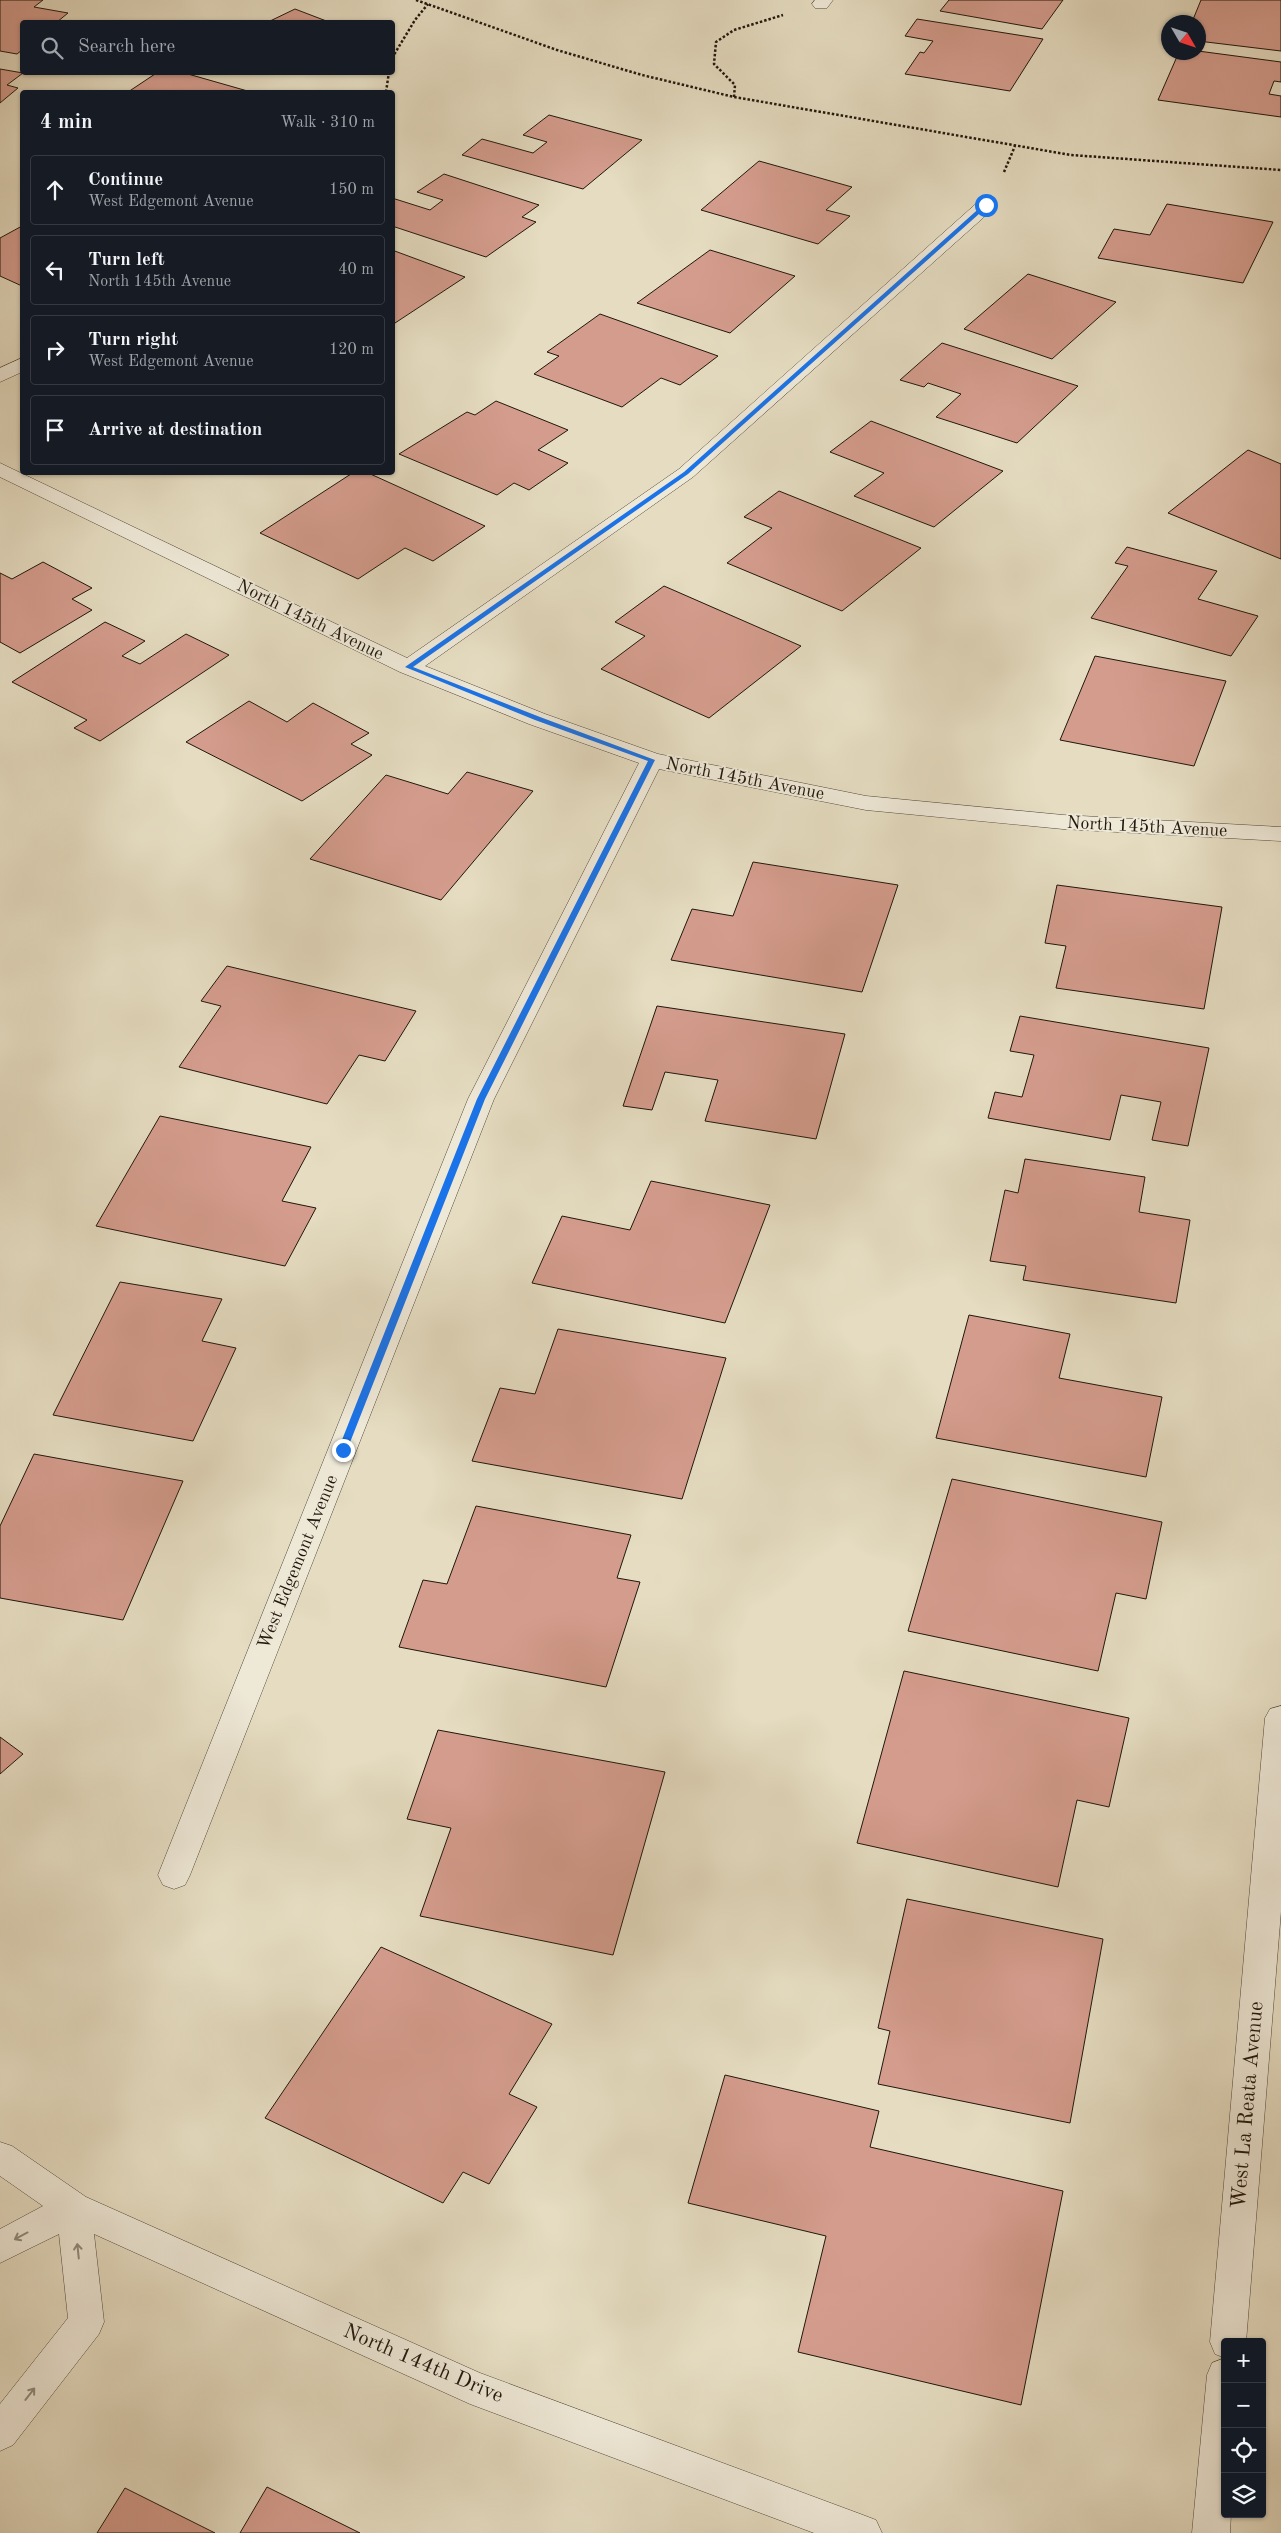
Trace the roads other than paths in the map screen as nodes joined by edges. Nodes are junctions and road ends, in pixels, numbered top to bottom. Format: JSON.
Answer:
{"nodes":[{"id":1,"x":986,"y":205,"type":"dead end"},
{"id":2,"x":20,"y":365,"type":"edge"},
{"id":3,"x":0,"y":376,"type":"edge"},
{"id":4,"x":0,"y":469,"type":"edge"},
{"id":5,"x":408,"y":667,"type":"junction"},
{"id":6,"x":652,"y":760,"type":"junction"},
{"id":7,"x":1281,"y":834,"type":"edge"},
{"id":8,"x":1281,"y":1718,"type":"edge"},
{"id":9,"x":174,"y":1875,"type":"dead end"},
{"id":10,"x":0,"y":2157,"type":"edge"},
{"id":11,"x":74,"y":2208,"type":"junction"},
{"id":12,"x":0,"y":2247,"type":"edge"},
{"id":13,"x":1228,"y":2338,"type":"edge"},
{"id":14,"x":1224,"y":2383,"type":"edge"},
{"id":15,"x":0,"y":2433,"type":"edge"},
{"id":16,"x":863,"y":2533,"type":"edge"},
{"id":17,"x":1211,"y":2533,"type":"edge"}],
"edges":[{"from":1,"to":5,"type":"street"},
{"from":2,"to":3,"type":"street"},
{"from":4,"to":5,"type":"street","name":"North 145th Avenue"},
{"from":5,"to":6,"type":"street","name":"North 145th Avenue"},
{"from":6,"to":7,"type":"street","name":"North 145th Avenue"},
{"from":6,"to":9,"type":"street","name":"West Edgemont Avenue"},
{"from":8,"to":13,"type":"street","name":"West La Reata Avenue"},
{"from":10,"to":11,"type":"street","name":"North 144th Drive"},
{"from":11,"to":12,"type":"street","one_way":true},
{"from":15,"to":11,"type":"street","one_way":true},
{"from":11,"to":16,"type":"street","name":"North 144th Drive"},
{"from":14,"to":17,"type":"street"}]}
